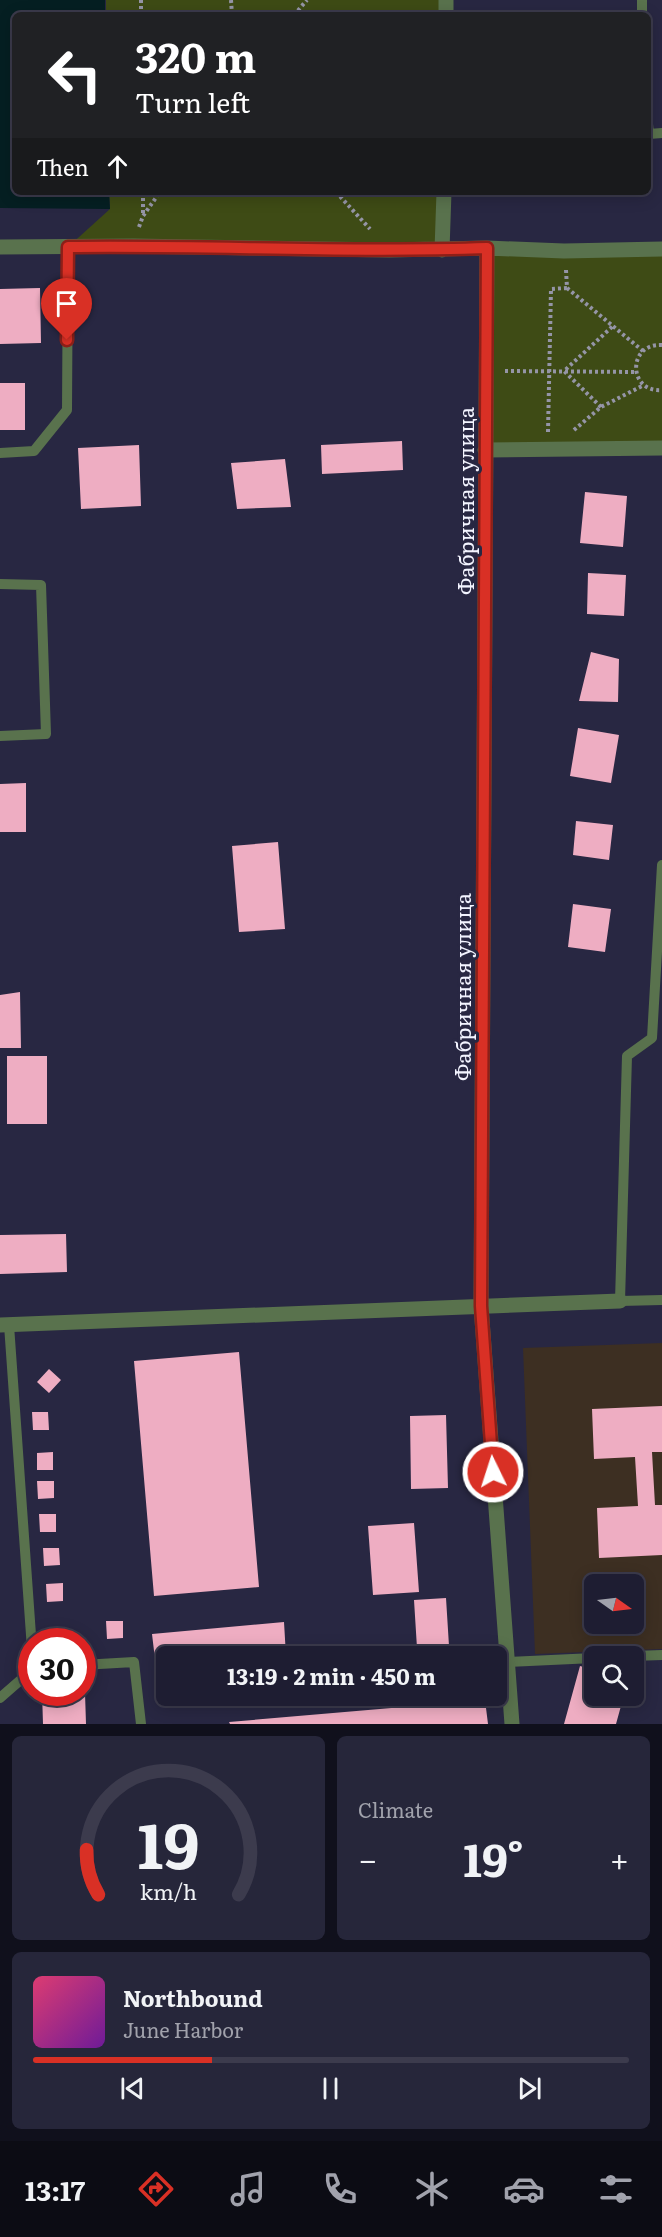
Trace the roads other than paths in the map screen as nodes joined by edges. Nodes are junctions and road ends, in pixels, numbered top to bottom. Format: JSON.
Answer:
{"nodes":[{"id":1,"x":444,"y":195,"type":"edge"},
{"id":2,"x":0,"y":247,"type":"edge"},
{"id":3,"x":68,"y":247,"type":"junction"},
{"id":4,"x":487,"y":248,"type":"junction"},
{"id":5,"x":662,"y":249,"type":"edge"},
{"id":6,"x":442,"y":250,"type":"junction"},
{"id":7,"x":662,"y":448,"type":"edge"},
{"id":8,"x":485,"y":450,"type":"junction"},
{"id":9,"x":0,"y":453,"type":"edge"},
{"id":10,"x":0,"y":584,"type":"edge"},
{"id":11,"x":0,"y":735,"type":"edge"},
{"id":12,"x":662,"y":865,"type":"edge"},
{"id":13,"x":662,"y":1300,"type":"edge"},
{"id":14,"x":620,"y":1301,"type":"junction"},
{"id":15,"x":481,"y":1306,"type":"junction"},
{"id":16,"x":5,"y":1325,"type":"edge"},
{"id":17,"x":30,"y":1628,"type":"edge"},
{"id":18,"x":505,"y":1646,"type":"edge"},
{"id":19,"x":662,"y":1655,"type":"edge"},
{"id":20,"x":644,"y":1656,"type":"edge"},
{"id":21,"x":584,"y":1658,"type":"edge"},
{"id":22,"x":507,"y":1662,"type":"edge"},
{"id":23,"x":96,"y":1664,"type":"edge"},
{"id":24,"x":507,"y":1672,"type":"edge"},
{"id":25,"x":18,"y":1682,"type":"edge"},
{"id":26,"x":0,"y":1698,"type":"edge"},
{"id":27,"x":141,"y":1724,"type":"edge"},
{"id":28,"x":512,"y":1724,"type":"edge"}],
"edges":[{"from":1,"to":6,"type":"street"},
{"from":2,"to":3,"type":"street"},
{"from":3,"to":6,"type":"street"},
{"from":3,"to":9,"type":"lane"},
{"from":4,"to":5,"type":"street"},
{"from":4,"to":6,"type":"street"},
{"from":4,"to":8,"type":"street","name":"Фабричная улица"},
{"from":7,"to":8,"type":"street"},
{"from":8,"to":15,"type":"street","name":"Фабричная улица"},
{"from":10,"to":11,"type":"lane"},
{"from":12,"to":14,"type":"lane"},
{"from":13,"to":14,"type":"lane"},
{"from":14,"to":15,"type":"street"},
{"from":15,"to":16,"type":"street"},
{"from":15,"to":18,"type":"street","name":"Фабричная улица"},
{"from":16,"to":17,"type":"lane"},
{"from":19,"to":20,"type":"lane"},
{"from":21,"to":22,"type":"lane"},
{"from":23,"to":27,"type":"lane"},
{"from":24,"to":28,"type":"street","name":"Фабричная улица"},
{"from":25,"to":26,"type":"lane"}]}
